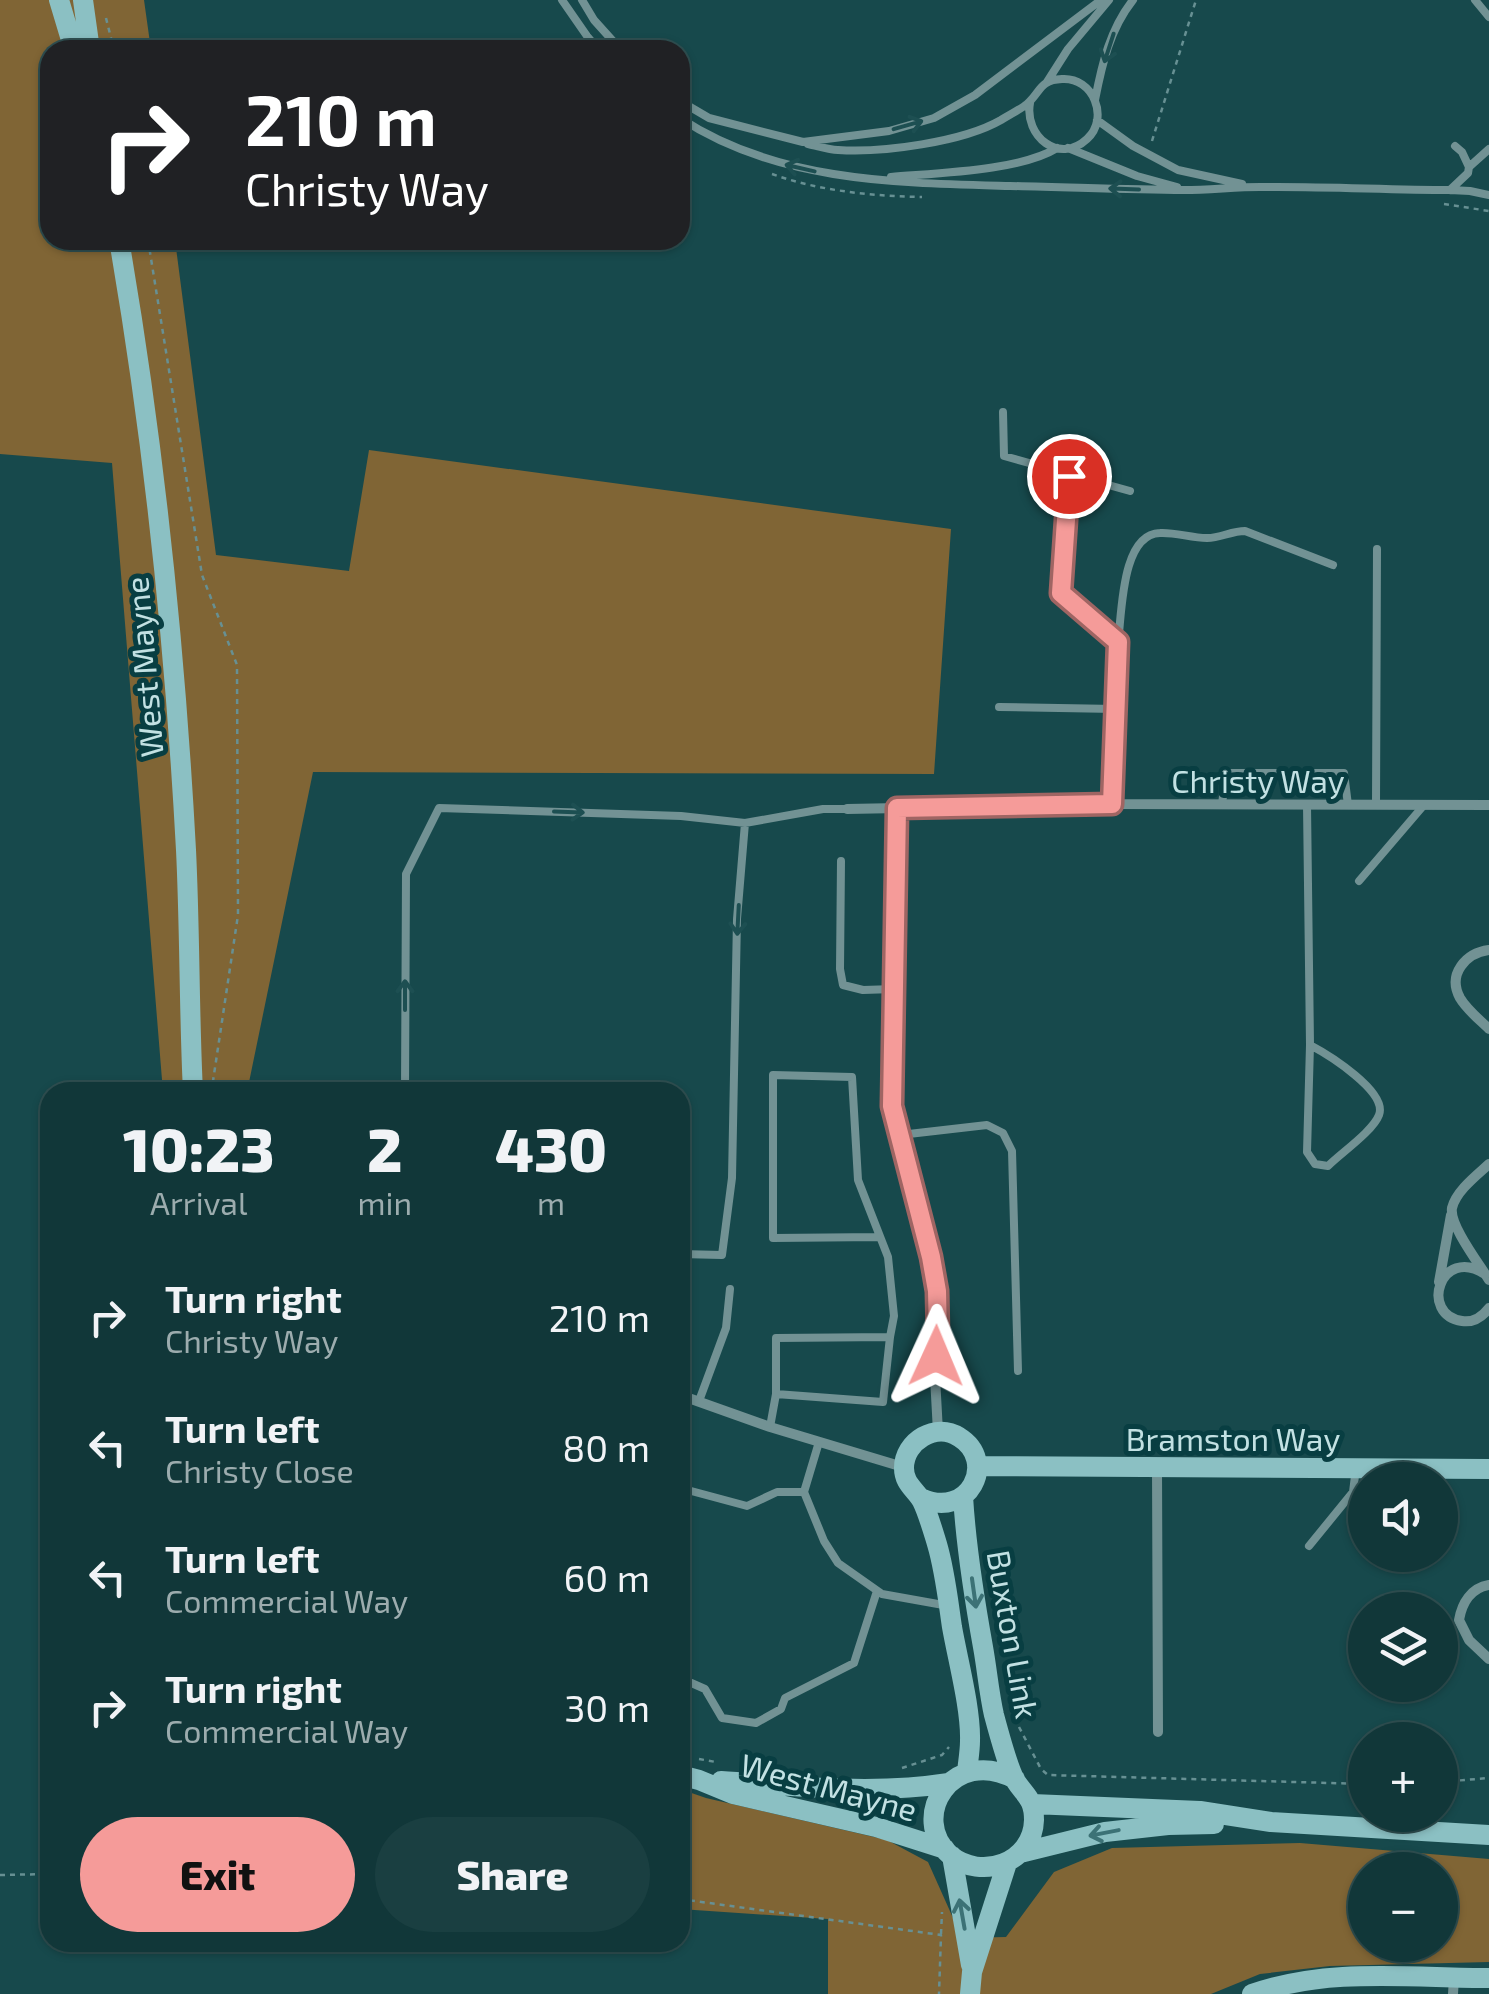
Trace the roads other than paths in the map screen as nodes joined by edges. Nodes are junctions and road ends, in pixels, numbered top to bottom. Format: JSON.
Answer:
{"nodes":[{"id":1,"x":58,"y":0,"type":"edge"},
{"id":2,"x":83,"y":0,"type":"edge"},
{"id":3,"x":562,"y":0,"type":"edge"},
{"id":4,"x":582,"y":0,"type":"edge"},
{"id":5,"x":1105,"y":0,"type":"edge"},
{"id":6,"x":1133,"y":0,"type":"edge"},
{"id":7,"x":1476,"y":0,"type":"edge"},
{"id":8,"x":1489,"y":17,"type":"edge"},
{"id":9,"x":71,"y":40,"type":"edge"},
{"id":10,"x":89,"y":40,"type":"edge"},
{"id":11,"x":592,"y":40,"type":"edge"},
{"id":12,"x":612,"y":40,"type":"edge"},
{"id":13,"x":1047,"y":82,"type":"junction"},
{"id":14,"x":1096,"y":100,"type":"junction"},
{"id":15,"x":1030,"y":102,"type":"junction"},
{"id":16,"x":690,"y":107,"type":"edge"},
{"id":17,"x":1097,"y":120,"type":"junction"},
{"id":18,"x":690,"y":124,"type":"edge"},
{"id":19,"x":802,"y":142,"type":"junction"},
{"id":20,"x":1455,"y":146,"type":"dead end"},
{"id":21,"x":1057,"y":148,"type":"junction"},
{"id":22,"x":1068,"y":148,"type":"junction"},
{"id":23,"x":1489,"y":150,"type":"edge"},
{"id":24,"x":1469,"y":168,"type":"junction"},
{"id":25,"x":862,"y":179,"type":"junction"},
{"id":26,"x":1256,"y":186,"type":"junction"},
{"id":27,"x":1186,"y":190,"type":"junction"},
{"id":28,"x":1450,"y":190,"type":"junction"},
{"id":29,"x":1489,"y":195,"type":"edge"},
{"id":30,"x":120,"y":250,"type":"edge"},
{"id":31,"x":1002,"y":412,"type":"dead end"},
{"id":32,"x":1069,"y":476,"type":"junction"},
{"id":33,"x":1130,"y":492,"type":"dead end"},
{"id":34,"x":1378,"y":549,"type":"dead end"},
{"id":35,"x":1333,"y":564,"type":"dead end"},
{"id":36,"x":1118,"y":642,"type":"junction"},
{"id":37,"x":998,"y":707,"type":"dead end"},
{"id":38,"x":1116,"y":709,"type":"junction"},
{"id":39,"x":1112,"y":804,"type":"junction"},
{"id":40,"x":1222,"y":804,"type":"junction"},
{"id":41,"x":1307,"y":804,"type":"junction"},
{"id":42,"x":1348,"y":805,"type":"junction"},
{"id":43,"x":1376,"y":805,"type":"junction"},
{"id":44,"x":1424,"y":805,"type":"junction"},
{"id":45,"x":1489,"y":805,"type":"edge"},
{"id":46,"x":897,"y":808,"type":"junction"},
{"id":47,"x":847,"y":809,"type":"joint"},
{"id":48,"x":745,"y":823,"type":"junction"},
{"id":49,"x":841,"y":861,"type":"dead end"},
{"id":50,"x":1359,"y":882,"type":"dead end"},
{"id":51,"x":1489,"y":950,"type":"edge"},
{"id":52,"x":894,"y":989,"type":"junction"},
{"id":53,"x":1465,"y":1004,"type":"junction"},
{"id":54,"x":1489,"y":1014,"type":"edge"},
{"id":55,"x":1489,"y":1029,"type":"edge"},
{"id":56,"x":1310,"y":1045,"type":"junction"},
{"id":57,"x":193,"y":1082,"type":"edge"},
{"id":58,"x":405,"y":1082,"type":"edge"},
{"id":59,"x":900,"y":1135,"type":"junction"},
{"id":60,"x":1489,"y":1164,"type":"edge"},
{"id":61,"x":1451,"y":1212,"type":"junction"},
{"id":62,"x":880,"y":1237,"type":"junction"},
{"id":63,"x":690,"y":1254,"type":"edge"},
{"id":64,"x":1487,"y":1278,"type":"edge"},
{"id":65,"x":1438,"y":1288,"type":"junction"},
{"id":66,"x":730,"y":1289,"type":"dead end"},
{"id":67,"x":1489,"y":1308,"type":"edge"},
{"id":68,"x":890,"y":1337,"type":"junction"},
{"id":69,"x":1018,"y":1372,"type":"dead end"},
{"id":70,"x":776,"y":1394,"type":"junction"},
{"id":71,"x":690,"y":1398,"type":"edge"},
{"id":72,"x":699,"y":1401,"type":"junction"},
{"id":73,"x":770,"y":1427,"type":"junction"},
{"id":74,"x":938,"y":1432,"type":"junction"},
{"id":75,"x":820,"y":1442,"type":"junction"},
{"id":76,"x":977,"y":1466,"type":"junction"},
{"id":77,"x":1157,"y":1467,"type":"junction"},
{"id":78,"x":904,"y":1468,"type":"junction"},
{"id":79,"x":1348,"y":1468,"type":"edge"},
{"id":80,"x":1458,"y":1469,"type":"edge"},
{"id":81,"x":1489,"y":1469,"type":"edge"},
{"id":82,"x":690,"y":1491,"type":"edge"},
{"id":83,"x":804,"y":1492,"type":"junction"},
{"id":84,"x":964,"y":1496,"type":"junction"},
{"id":85,"x":921,"y":1498,"type":"junction"},
{"id":86,"x":1348,"y":1498,"type":"edge"},
{"id":87,"x":1310,"y":1546,"type":"dead end"},
{"id":88,"x":1489,"y":1585,"type":"edge"},
{"id":89,"x":877,"y":1591,"type":"junction"},
{"id":90,"x":949,"y":1606,"type":"junction"},
{"id":91,"x":1489,"y":1660,"type":"edge"},
{"id":92,"x":690,"y":1682,"type":"edge"},
{"id":93,"x":1158,"y":1732,"type":"dead end"},
{"id":94,"x":691,"y":1771,"type":"edge"},
{"id":95,"x":958,"y":1778,"type":"junction"},
{"id":96,"x":1015,"y":1780,"type":"junction"},
{"id":97,"x":1032,"y":1804,"type":"junction"},
{"id":98,"x":1271,"y":1822,"type":"junction"},
{"id":99,"x":1489,"y":1835,"type":"edge"},
{"id":100,"x":948,"y":1853,"type":"junction"},
{"id":101,"x":1013,"y":1858,"type":"junction"},
{"id":102,"x":972,"y":1972,"type":"junction"},
{"id":103,"x":1489,"y":1978,"type":"edge"},
{"id":104,"x":1454,"y":1986,"type":"edge"},
{"id":105,"x":970,"y":1994,"type":"edge"},
{"id":106,"x":1252,"y":1994,"type":"edge"}],
"edges":[{"from":1,"to":9,"type":"main road"},
{"from":2,"to":10,"type":"main road"},
{"from":3,"to":11,"type":"lane"},
{"from":4,"to":12,"type":"lane"},
{"from":5,"to":13,"type":"lane"},
{"from":19,"to":5,"type":"lane","one_way":true},
{"from":6,"to":14,"type":"lane","one_way":true},
{"from":7,"to":8,"type":"lane"},
{"from":13,"to":14,"type":"lane"},
{"from":13,"to":15,"type":"lane"},
{"from":14,"to":17,"type":"lane"},
{"from":15,"to":19,"type":"lane"},
{"from":15,"to":21,"type":"lane"},
{"from":16,"to":19,"type":"lane"},
{"from":17,"to":22,"type":"lane"},
{"from":17,"to":26,"type":"lane"},
{"from":25,"to":18,"type":"lane","one_way":true},
{"from":20,"to":24,"type":"lane"},
{"from":21,"to":22,"type":"lane"},
{"from":21,"to":25,"type":"lane"},
{"from":22,"to":27,"type":"lane"},
{"from":23,"to":24,"type":"lane"},
{"from":24,"to":28,"type":"lane"},
{"from":27,"to":25,"type":"lane","one_way":true},
{"from":26,"to":27,"type":"lane"},
{"from":26,"to":28,"type":"lane"},
{"from":28,"to":29,"type":"lane"},
{"from":30,"to":57,"type":"main road","name":"West Mayne"},
{"from":31,"to":32,"type":"lane"},
{"from":32,"to":33,"type":"lane"},
{"from":32,"to":36,"type":"lane"},
{"from":34,"to":43,"type":"lane"},
{"from":35,"to":36,"type":"lane"},
{"from":36,"to":38,"type":"street"},
{"from":37,"to":38,"type":"lane"},
{"from":38,"to":39,"type":"street"},
{"from":39,"to":40,"type":"street","name":"Christy Way"},
{"from":39,"to":46,"type":"street","name":"Christy Way"},
{"from":40,"to":41,"type":"street","name":"Christy Way"},
{"from":40,"to":42,"type":"lane"},
{"from":41,"to":42,"type":"street","name":"Christy Way"},
{"from":41,"to":56,"type":"lane"},
{"from":42,"to":43,"type":"street","name":"Christy Way"},
{"from":43,"to":44,"type":"street","name":"Christy Way"},
{"from":44,"to":45,"type":"street","name":"Christy Way"},
{"from":44,"to":50,"type":"lane"},
{"from":46,"to":47,"type":"street","name":"Christy Way"},
{"from":46,"to":52,"type":"street"},
{"from":47,"to":48,"type":"lane"},
{"from":58,"to":48,"type":"lane","one_way":true},
{"from":48,"to":63,"type":"lane","one_way":true},
{"from":49,"to":52,"type":"lane"},
{"from":51,"to":53,"type":"street"},
{"from":52,"to":59,"type":"street"},
{"from":53,"to":54,"type":"street"},
{"from":53,"to":55,"type":"street"},
{"from":56,"to":56,"type":"lane"},
{"from":59,"to":69,"type":"lane"},
{"from":59,"to":74,"type":"street"},
{"from":60,"to":61,"type":"street"},
{"from":61,"to":64,"type":"street"},
{"from":61,"to":65,"type":"street"},
{"from":62,"to":62,"type":"lane"},
{"from":62,"to":68,"type":"lane"},
{"from":64,"to":65,"type":"street"},
{"from":65,"to":67,"type":"street"},
{"from":66,"to":72,"type":"lane"},
{"from":68,"to":70,"type":"lane"},
{"from":68,"to":70,"type":"lane"},
{"from":70,"to":73,"type":"lane"},
{"from":71,"to":72,"type":"street"},
{"from":72,"to":73,"type":"street"},
{"from":73,"to":75,"type":"street"},
{"from":74,"to":76,"type":"main road"},
{"from":74,"to":78,"type":"main road"},
{"from":75,"to":78,"type":"street"},
{"from":75,"to":83,"type":"lane"},
{"from":76,"to":77,"type":"main road","name":"Bramston Way"},
{"from":76,"to":84,"type":"main road"},
{"from":77,"to":79,"type":"main road","name":"Bramston Way"},
{"from":77,"to":93,"type":"street"},
{"from":78,"to":85,"type":"main road"},
{"from":80,"to":81,"type":"main road","name":"Bramston Way"},
{"from":82,"to":83,"type":"lane"},
{"from":83,"to":89,"type":"lane"},
{"from":84,"to":85,"type":"main road"},
{"from":84,"to":96,"type":"main road","name":"Buxton Link","one_way":true},
{"from":85,"to":90,"type":"main road","name":"Buxton Link"},
{"from":86,"to":87,"type":"lane"},
{"from":88,"to":91,"type":"street"},
{"from":89,"to":90,"type":"lane"},
{"from":89,"to":92,"type":"lane"},
{"from":90,"to":95,"type":"main road","name":"Buxton Link"},
{"from":94,"to":95,"type":"main road","name":"West Mayne"},
{"from":94,"to":100,"type":"main road","name":"West Mayne"},
{"from":95,"to":96,"type":"main road"},
{"from":95,"to":100,"type":"main road"},
{"from":96,"to":97,"type":"main road"},
{"from":97,"to":98,"type":"main road"},
{"from":97,"to":101,"type":"main road"},
{"from":98,"to":99,"type":"main road"},
{"from":98,"to":101,"type":"main road","one_way":true},
{"from":100,"to":101,"type":"main road"},
{"from":102,"to":100,"type":"main road","one_way":true},
{"from":101,"to":102,"type":"main road"},
{"from":102,"to":105,"type":"main road"},
{"from":103,"to":104,"type":"main road"},
{"from":104,"to":106,"type":"main road"}]}
